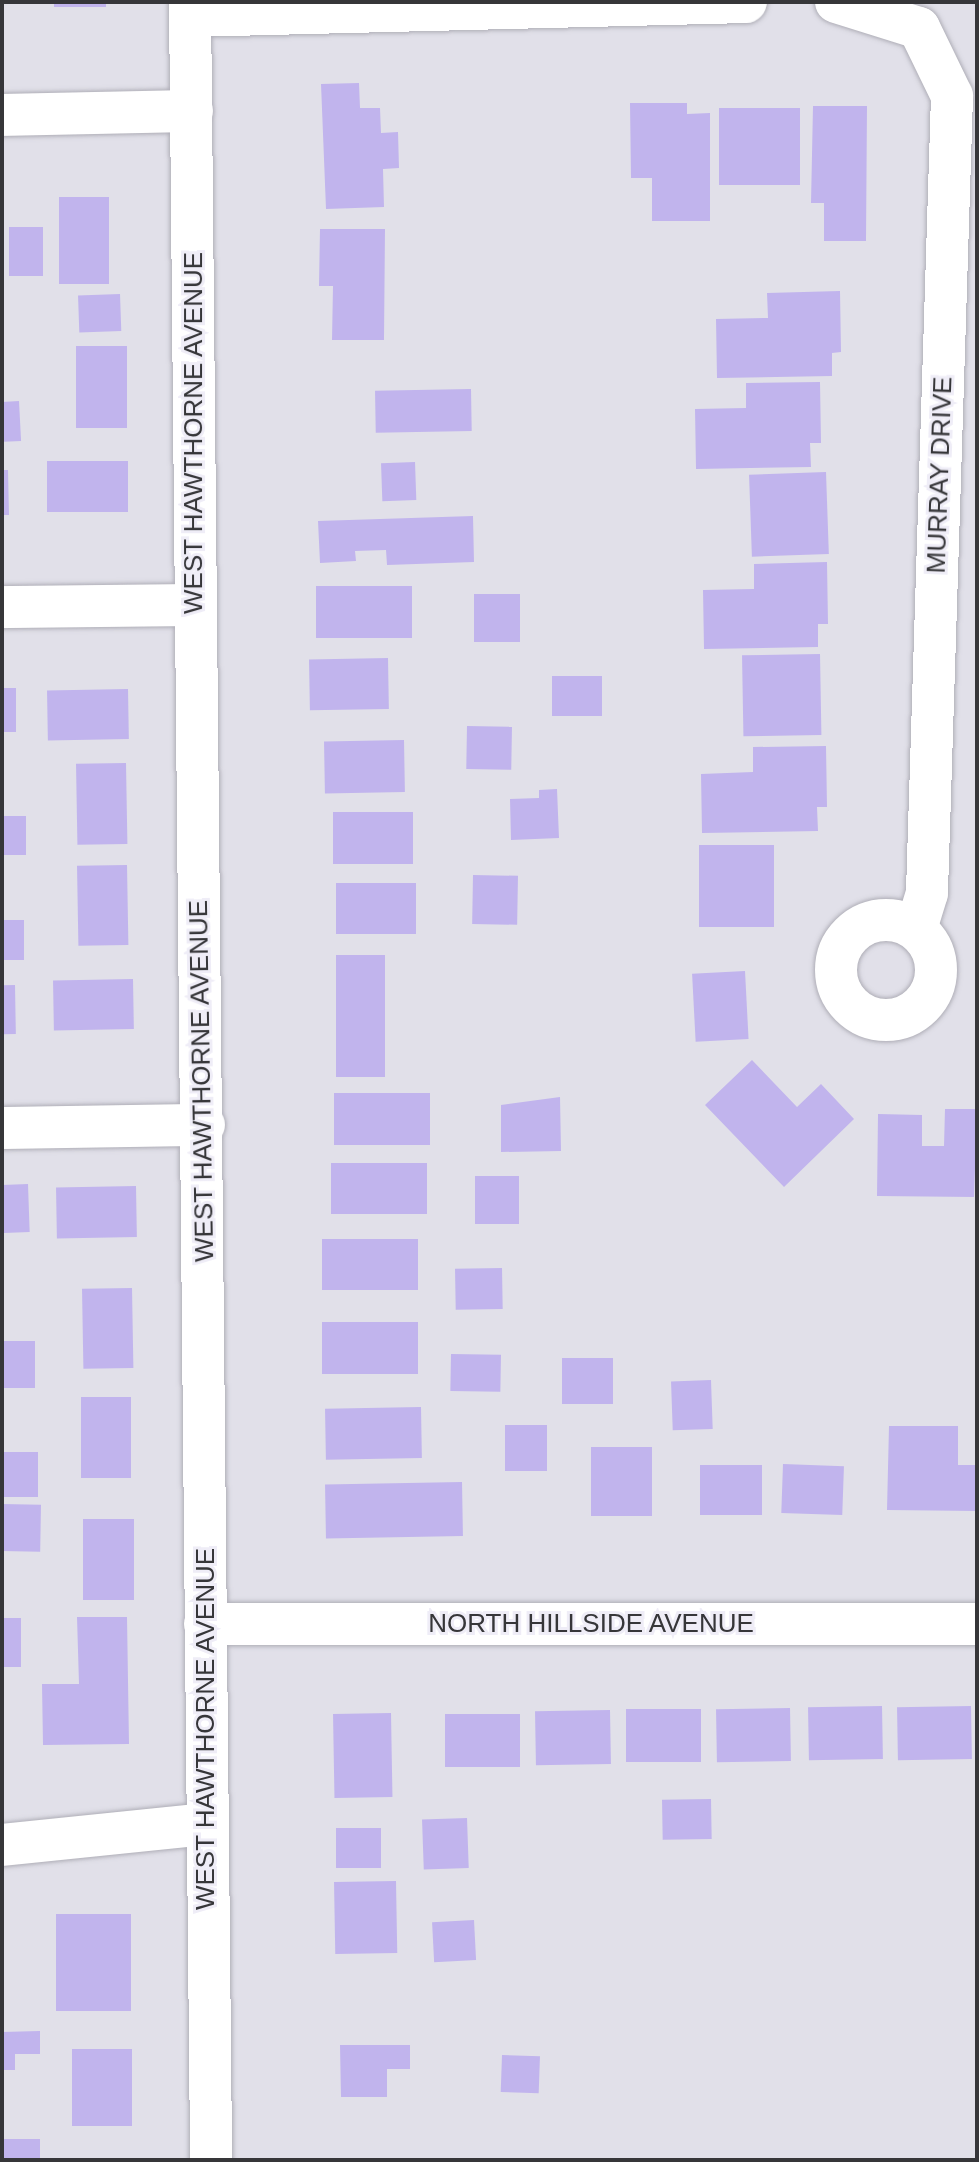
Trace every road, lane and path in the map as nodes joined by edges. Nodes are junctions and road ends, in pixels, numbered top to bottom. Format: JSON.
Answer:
{"nodes":[{"id":1,"x":746,"y":2,"type":"edge"},
{"id":2,"x":836,"y":2,"type":"edge"},
{"id":3,"x":190,"y":9,"type":"edge"},
{"id":4,"x":192,"y":111,"type":"junction"},
{"id":5,"x":2,"y":115,"type":"edge"},
{"id":6,"x":195,"y":605,"type":"junction"},
{"id":7,"x":2,"y":607,"type":"edge"},
{"id":8,"x":916,"y":928,"type":"dead end"},
{"id":9,"x":204,"y":1125,"type":"junction"},
{"id":10,"x":2,"y":1128,"type":"edge"},
{"id":11,"x":205,"y":1624,"type":"junction"},
{"id":12,"x":977,"y":1624,"type":"edge"},
{"id":13,"x":206,"y":1824,"type":"junction"},
{"id":14,"x":2,"y":1845,"type":"edge"},
{"id":15,"x":211,"y":2160,"type":"edge"}],
"edges":[{"from":1,"to":3,"type":"street"},
{"from":2,"to":8,"type":"street","name":"MURRAY DRIVE"},
{"from":3,"to":4,"type":"street","name":"WEST HAWTHORNE AVENUE"},
{"from":4,"to":5,"type":"street"},
{"from":4,"to":6,"type":"street","name":"WEST HAWTHORNE AVENUE"},
{"from":6,"to":7,"type":"street"},
{"from":6,"to":9,"type":"street","name":"WEST HAWTHORNE AVENUE"},
{"from":9,"to":10,"type":"street"},
{"from":9,"to":11,"type":"street","name":"WEST HAWTHORNE AVENUE"},
{"from":11,"to":12,"type":"street","name":"NORTH HILLSIDE AVENUE"},
{"from":11,"to":13,"type":"street","name":"WEST HAWTHORNE AVENUE"},
{"from":13,"to":14,"type":"street"},
{"from":13,"to":15,"type":"street","name":"WEST HAWTHORNE AVENUE"}]}
